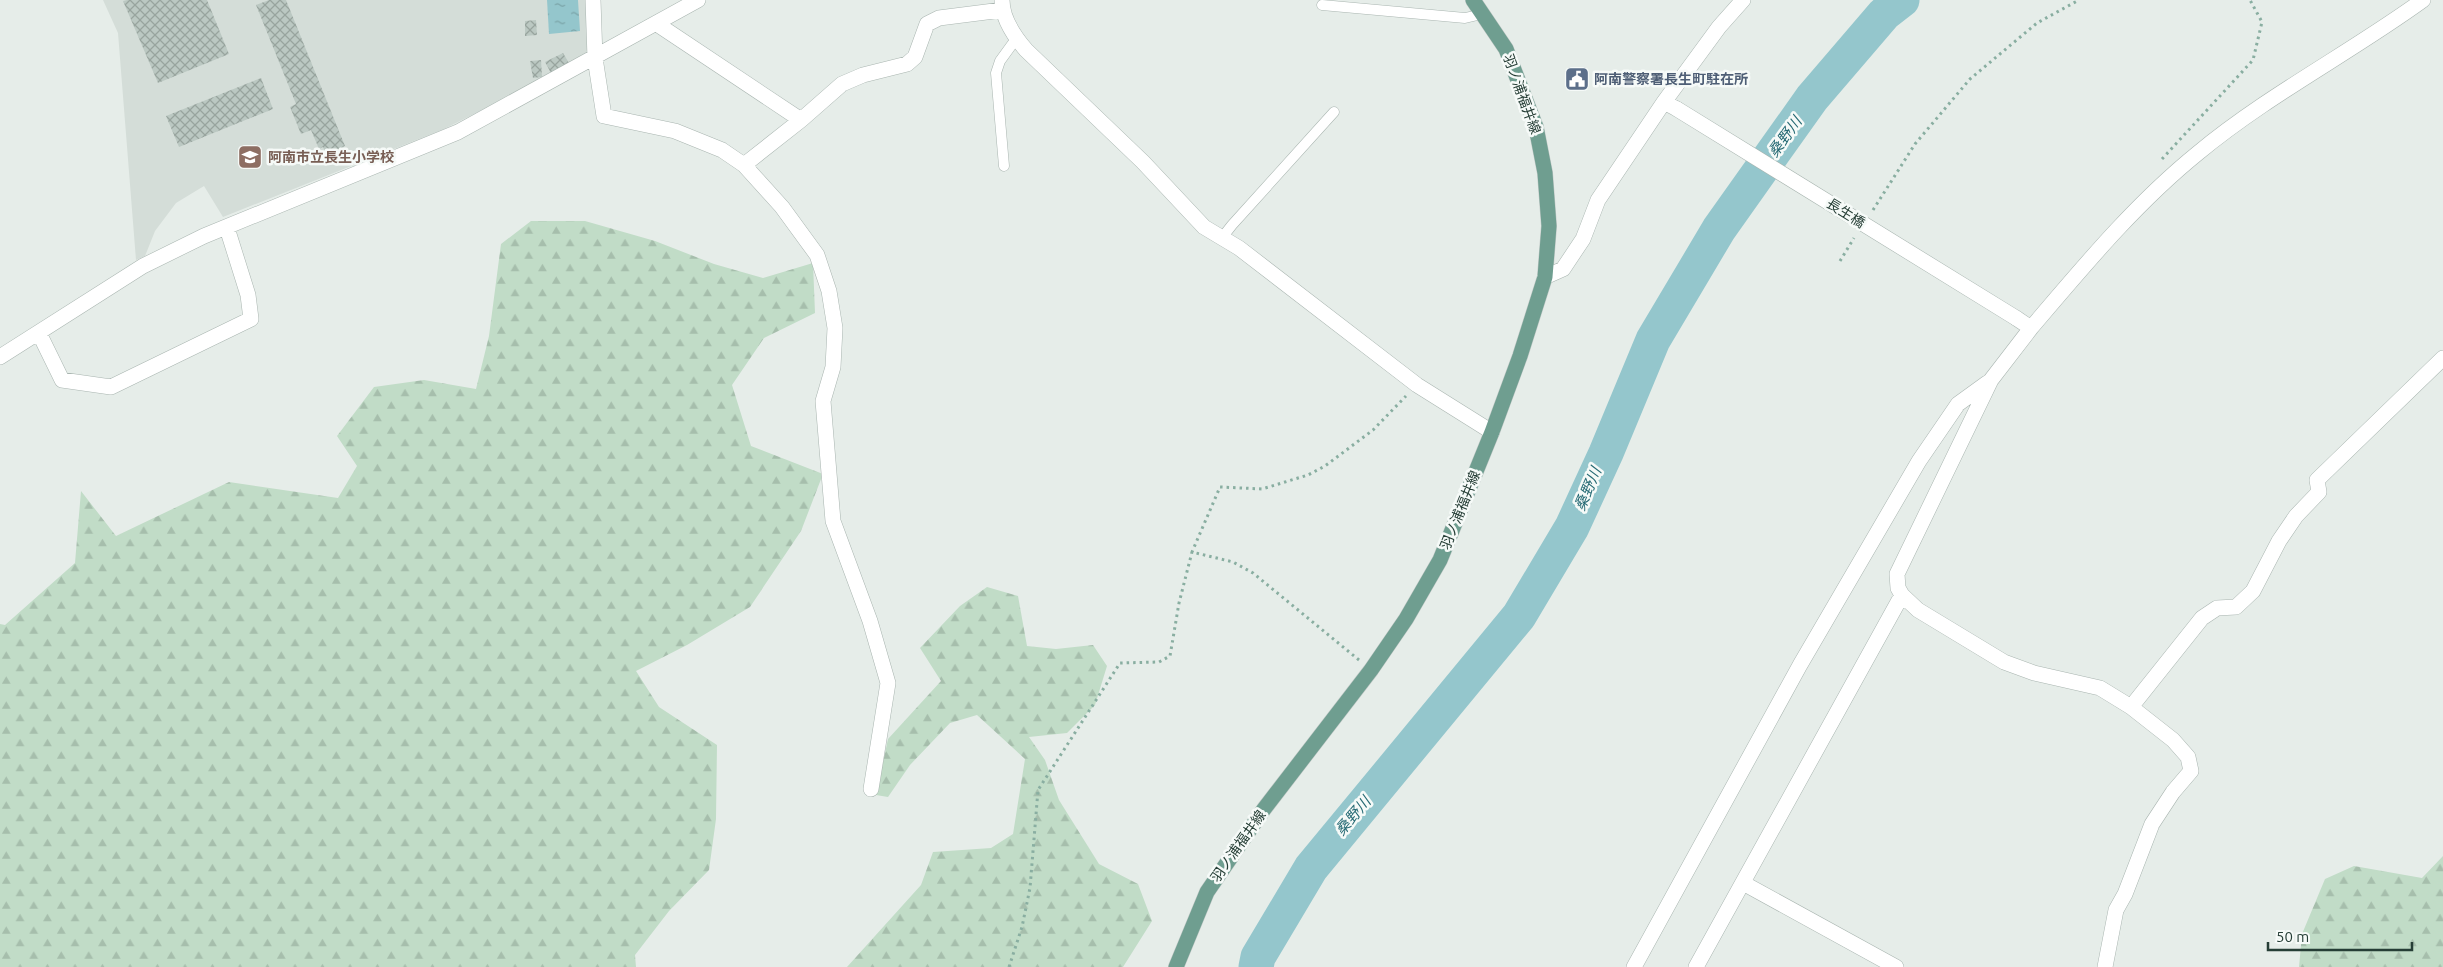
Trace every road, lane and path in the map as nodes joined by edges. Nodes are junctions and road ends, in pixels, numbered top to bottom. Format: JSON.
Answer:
{"nodes":[{"id":1,"x":593,"y":0,"type":"edge"},
{"id":2,"x":698,"y":0,"type":"edge"},
{"id":3,"x":1473,"y":0,"type":"edge"},
{"id":4,"x":1743,"y":0,"type":"edge"},
{"id":5,"x":2079,"y":0,"type":"edge"},
{"id":6,"x":2250,"y":0,"type":"edge"},
{"id":7,"x":2423,"y":0,"type":"edge"},
{"id":8,"x":1002,"y":5,"type":"edge"},
{"id":9,"x":1322,"y":5,"type":"dead end"},
{"id":10,"x":1482,"y":14,"type":"junction"},
{"id":11,"x":657,"y":24,"type":"junction"},
{"id":12,"x":1016,"y":39,"type":"junction"},
{"id":13,"x":596,"y":58,"type":"junction"},
{"id":14,"x":1670,"y":106,"type":"junction"},
{"id":15,"x":1334,"y":112,"type":"dead end"},
{"id":16,"x":800,"y":120,"type":"junction"},
{"id":17,"x":2162,"y":160,"type":"dead end"},
{"id":18,"x":744,"y":165,"type":"junction"},
{"id":19,"x":1004,"y":166,"type":"dead end"},
{"id":20,"x":1872,"y":211,"type":"dead end"},
{"id":21,"x":227,"y":228,"type":"junction"},
{"id":22,"x":1856,"y":236,"type":"dead end"},
{"id":23,"x":1221,"y":239,"type":"junction"},
{"id":24,"x":1840,"y":261,"type":"dead end"},
{"id":25,"x":1545,"y":277,"type":"junction"},
{"id":26,"x":2031,"y":328,"type":"junction"},
{"id":27,"x":39,"y":332,"type":"junction"},
{"id":28,"x":0,"y":357,"type":"edge"},
{"id":29,"x":2443,"y":358,"type":"edge"},
{"id":30,"x":1991,"y":380,"type":"junction"},
{"id":31,"x":1418,"y":385,"type":"junction"},
{"id":32,"x":1492,"y":432,"type":"junction"},
{"id":33,"x":1192,"y":552,"type":"junction"},
{"id":34,"x":1902,"y":595,"type":"junction"},
{"id":35,"x":1372,"y":670,"type":"junction"},
{"id":36,"x":2131,"y":707,"type":"junction"},
{"id":37,"x":871,"y":789,"type":"dead end"},
{"id":38,"x":1743,"y":883,"type":"junction"},
{"id":39,"x":1009,"y":967,"type":"edge"},
{"id":40,"x":1176,"y":967,"type":"edge"},
{"id":41,"x":1634,"y":967,"type":"edge"},
{"id":42,"x":1696,"y":967,"type":"edge"},
{"id":43,"x":1896,"y":967,"type":"edge"},
{"id":44,"x":2105,"y":967,"type":"edge"}],
"edges":[{"from":1,"to":13,"type":"street"},
{"from":2,"to":11,"type":"street"},
{"from":3,"to":10,"type":"main road","name":"羽ノ浦福井線"},
{"from":4,"to":14,"type":"street"},
{"from":5,"to":20,"type":"path"},
{"from":6,"to":17,"type":"path"},
{"from":7,"to":26,"type":"street"},
{"from":8,"to":12,"type":"street"},
{"from":8,"to":16,"type":"street"},
{"from":9,"to":10,"type":"lane"},
{"from":10,"to":25,"type":"main road","name":"羽ノ浦福井線"},
{"from":11,"to":13,"type":"street"},
{"from":11,"to":16,"type":"street"},
{"from":12,"to":19,"type":"lane"},
{"from":12,"to":23,"type":"street"},
{"from":13,"to":18,"type":"street"},
{"from":13,"to":21,"type":"street"},
{"from":14,"to":25,"type":"street"},
{"from":14,"to":26,"type":"street","name":"長生橋","bridge":true},
{"from":15,"to":23,"type":"lane"},
{"from":16,"to":18,"type":"street"},
{"from":18,"to":37,"type":"street"},
{"from":21,"to":27,"type":"street"},
{"from":21,"to":27,"type":"street"},
{"from":22,"to":24,"type":"path"},
{"from":23,"to":31,"type":"street"},
{"from":25,"to":32,"type":"main road","name":"羽ノ浦福井線"},
{"from":26,"to":30,"type":"street"},
{"from":27,"to":28,"type":"street"},
{"from":29,"to":36,"type":"street"},
{"from":30,"to":34,"type":"street"},
{"from":30,"to":41,"type":"street"},
{"from":31,"to":32,"type":"street"},
{"from":31,"to":33,"type":"path"},
{"from":32,"to":35,"type":"main road","name":"羽ノ浦福井線"},
{"from":33,"to":35,"type":"path"},
{"from":33,"to":39,"type":"path"},
{"from":34,"to":36,"type":"street"},
{"from":34,"to":38,"type":"street"},
{"from":35,"to":40,"type":"main road","name":"羽ノ浦福井線"},
{"from":36,"to":44,"type":"street"},
{"from":38,"to":42,"type":"street"},
{"from":38,"to":43,"type":"street"}]}
